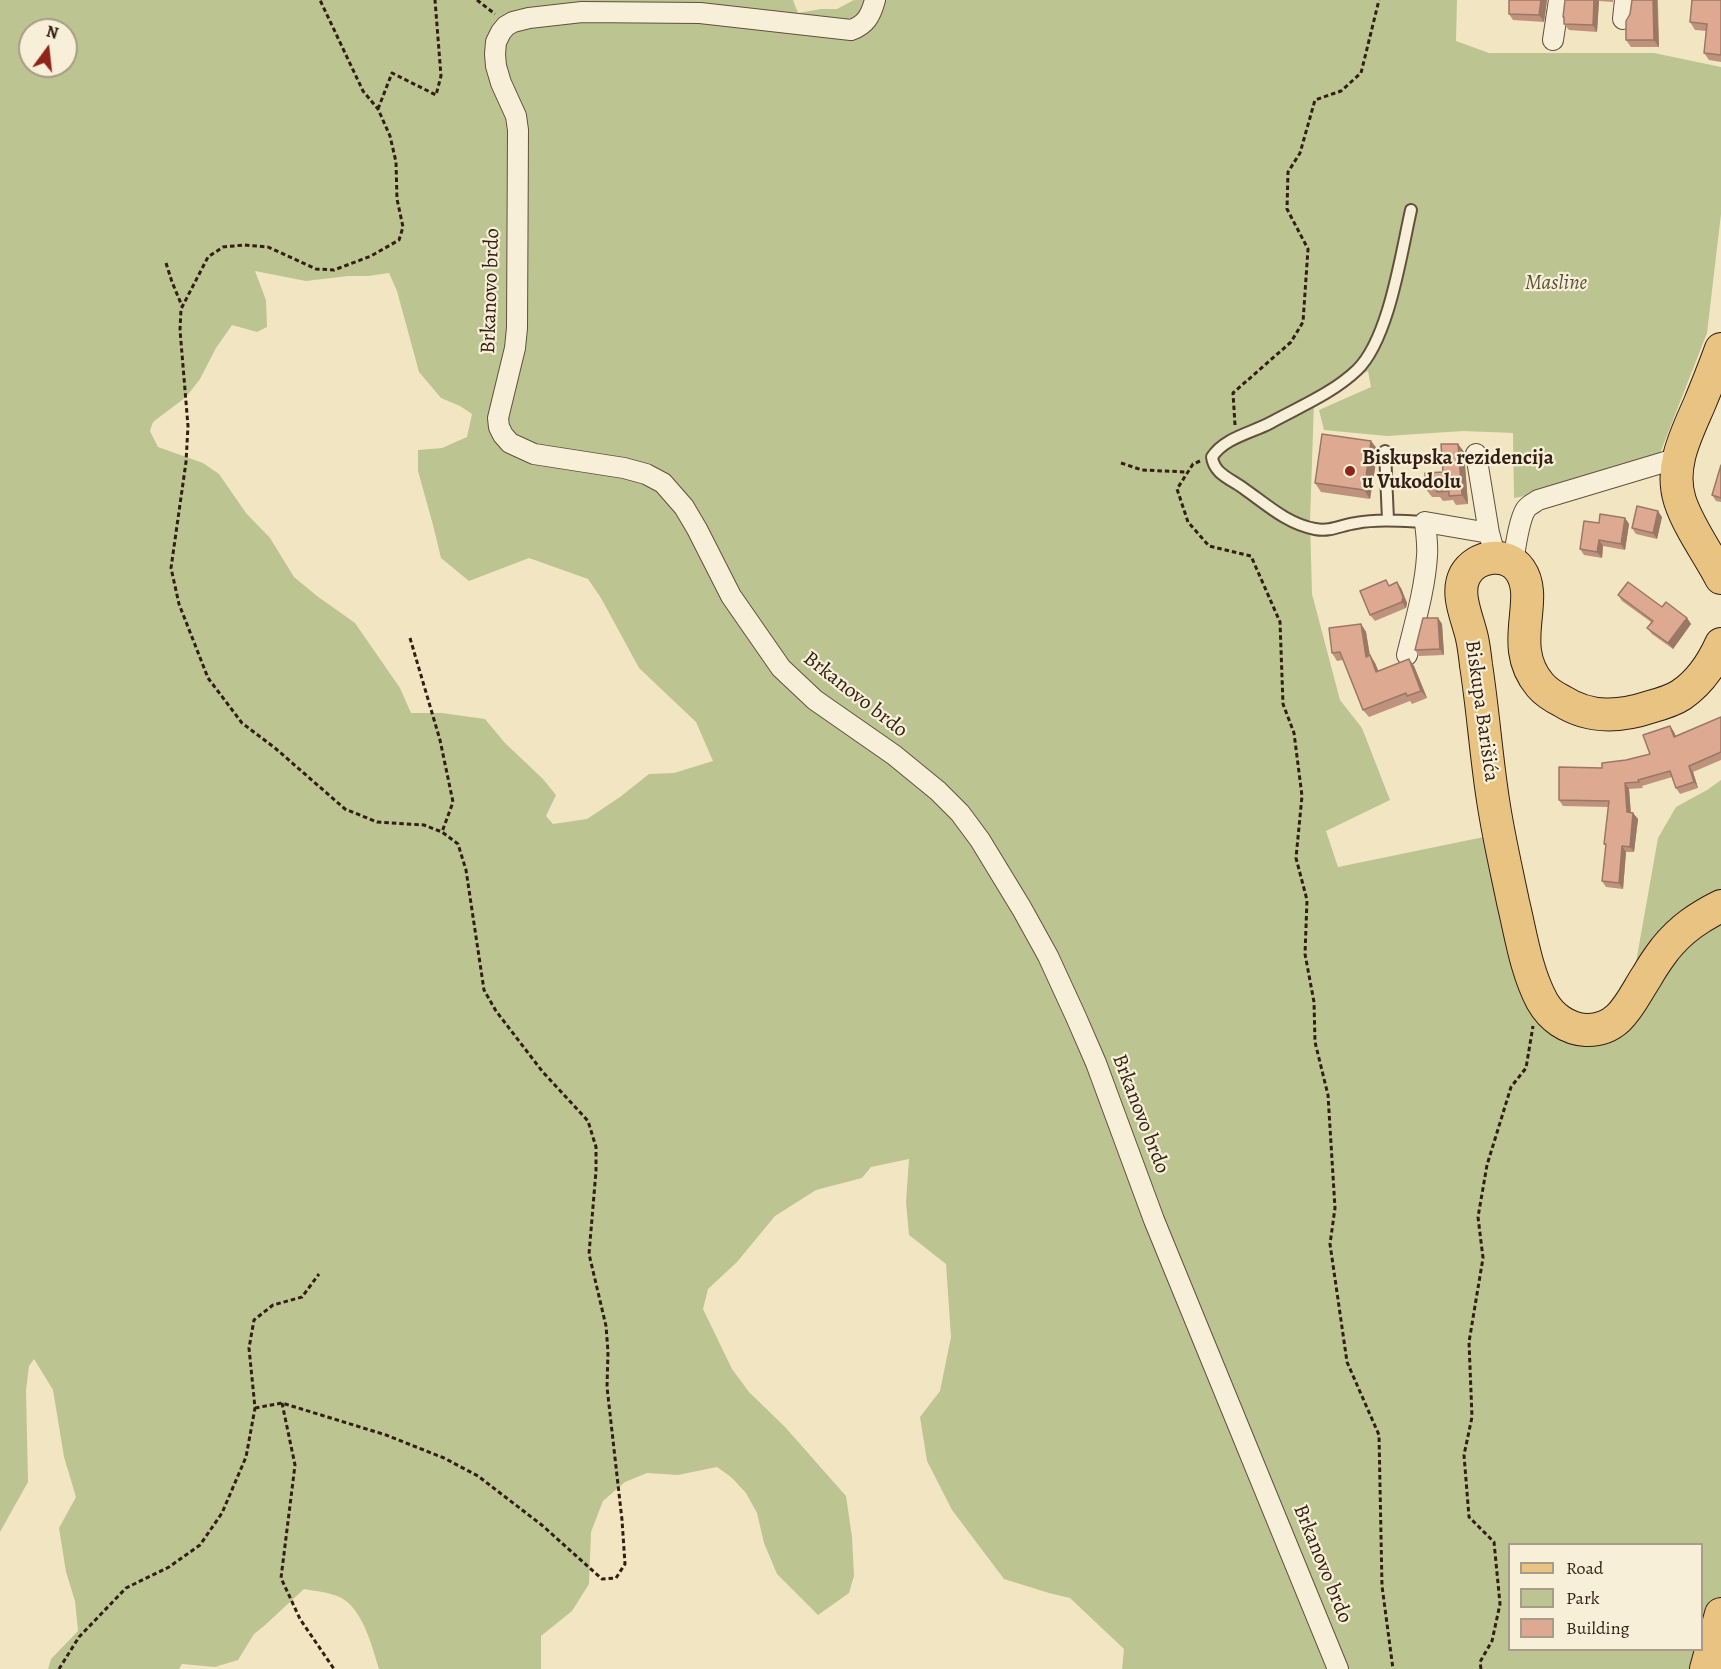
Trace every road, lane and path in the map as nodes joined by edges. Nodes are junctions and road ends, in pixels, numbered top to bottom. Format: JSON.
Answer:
{"nodes":[{"id":1,"x":320,"y":0,"type":"edge"},
{"id":2,"x":435,"y":0,"type":"edge"},
{"id":3,"x":477,"y":0,"type":"edge"},
{"id":4,"x":875,"y":0,"type":"edge"},
{"id":5,"x":1379,"y":0,"type":"edge"},
{"id":6,"x":1559,"y":0,"type":"edge"},
{"id":7,"x":506,"y":26,"type":"junction"},
{"id":8,"x":1553,"y":40,"type":"dead end"},
{"id":9,"x":378,"y":109,"type":"junction"},
{"id":10,"x":1411,"y":210,"type":"dead end"},
{"id":11,"x":166,"y":263,"type":"dead end"},
{"id":12,"x":182,"y":306,"type":"junction"},
{"id":13,"x":1721,"y":349,"type":"edge"},
{"id":14,"x":1235,"y":439,"type":"junction"},
{"id":15,"x":1385,"y":451,"type":"dead end"},
{"id":16,"x":1476,"y":454,"type":"dead end"},
{"id":17,"x":1212,"y":458,"type":"junction"},
{"id":18,"x":1678,"y":458,"type":"junction"},
{"id":19,"x":1121,"y":463,"type":"dead end"},
{"id":20,"x":1187,"y":472,"type":"junction"},
{"id":21,"x":1388,"y":520,"type":"junction"},
{"id":22,"x":1425,"y":522,"type":"junction"},
{"id":23,"x":1499,"y":551,"type":"junction"},
{"id":24,"x":1721,"y":578,"type":"edge"},
{"id":25,"x":411,"y":638,"type":"dead end"},
{"id":26,"x":1721,"y":644,"type":"edge"},
{"id":27,"x":1407,"y":655,"type":"dead end"},
{"id":28,"x":442,"y":832,"type":"junction"},
{"id":29,"x":1721,"y":906,"type":"edge"},
{"id":30,"x":1543,"y":1003,"type":"junction"},
{"id":31,"x":319,"y":1274,"type":"dead end"},
{"id":32,"x":282,"y":1403,"type":"junction"},
{"id":33,"x":255,"y":1408,"type":"junction"},
{"id":34,"x":1721,"y":1614,"type":"edge"},
{"id":35,"x":59,"y":1669,"type":"edge"},
{"id":36,"x":334,"y":1669,"type":"edge"},
{"id":37,"x":1338,"y":1669,"type":"edge"},
{"id":38,"x":1393,"y":1669,"type":"edge"},
{"id":39,"x":1481,"y":1669,"type":"edge"},
{"id":40,"x":1706,"y":1669,"type":"edge"}],
"edges":[{"from":1,"to":9,"type":"path"},
{"from":2,"to":9,"type":"path"},
{"from":3,"to":7,"type":"path"},
{"from":4,"to":7,"type":"street"},
{"from":5,"to":14,"type":"path"},
{"from":6,"to":8,"type":"street"},
{"from":7,"to":37,"type":"street","name":"Brkanovo brdo"},
{"from":9,"to":12,"type":"path"},
{"from":10,"to":14,"type":"lane"},
{"from":11,"to":12,"type":"path"},
{"from":12,"to":28,"type":"path"},
{"from":13,"to":18,"type":"main road"},
{"from":14,"to":17,"type":"lane"},
{"from":15,"to":21,"type":"lane"},
{"from":16,"to":23,"type":"street"},
{"from":17,"to":20,"type":"path"},
{"from":17,"to":21,"type":"lane"},
{"from":18,"to":23,"type":"street"},
{"from":18,"to":24,"type":"main road"},
{"from":19,"to":20,"type":"path"},
{"from":20,"to":38,"type":"path"},
{"from":21,"to":22,"type":"lane"},
{"from":22,"to":23,"type":"street"},
{"from":22,"to":27,"type":"street"},
{"from":23,"to":26,"type":"main road"},
{"from":23,"to":30,"type":"main road","name":"Biskupa Barišića"},
{"from":25,"to":28,"type":"path"},
{"from":28,"to":32,"type":"path"},
{"from":29,"to":30,"type":"main road","name":"Biskupa Barišića"},
{"from":30,"to":39,"type":"path"},
{"from":31,"to":33,"type":"path"},
{"from":32,"to":33,"type":"path"},
{"from":32,"to":36,"type":"path"},
{"from":33,"to":35,"type":"path"},
{"from":34,"to":40,"type":"main road"}]}
